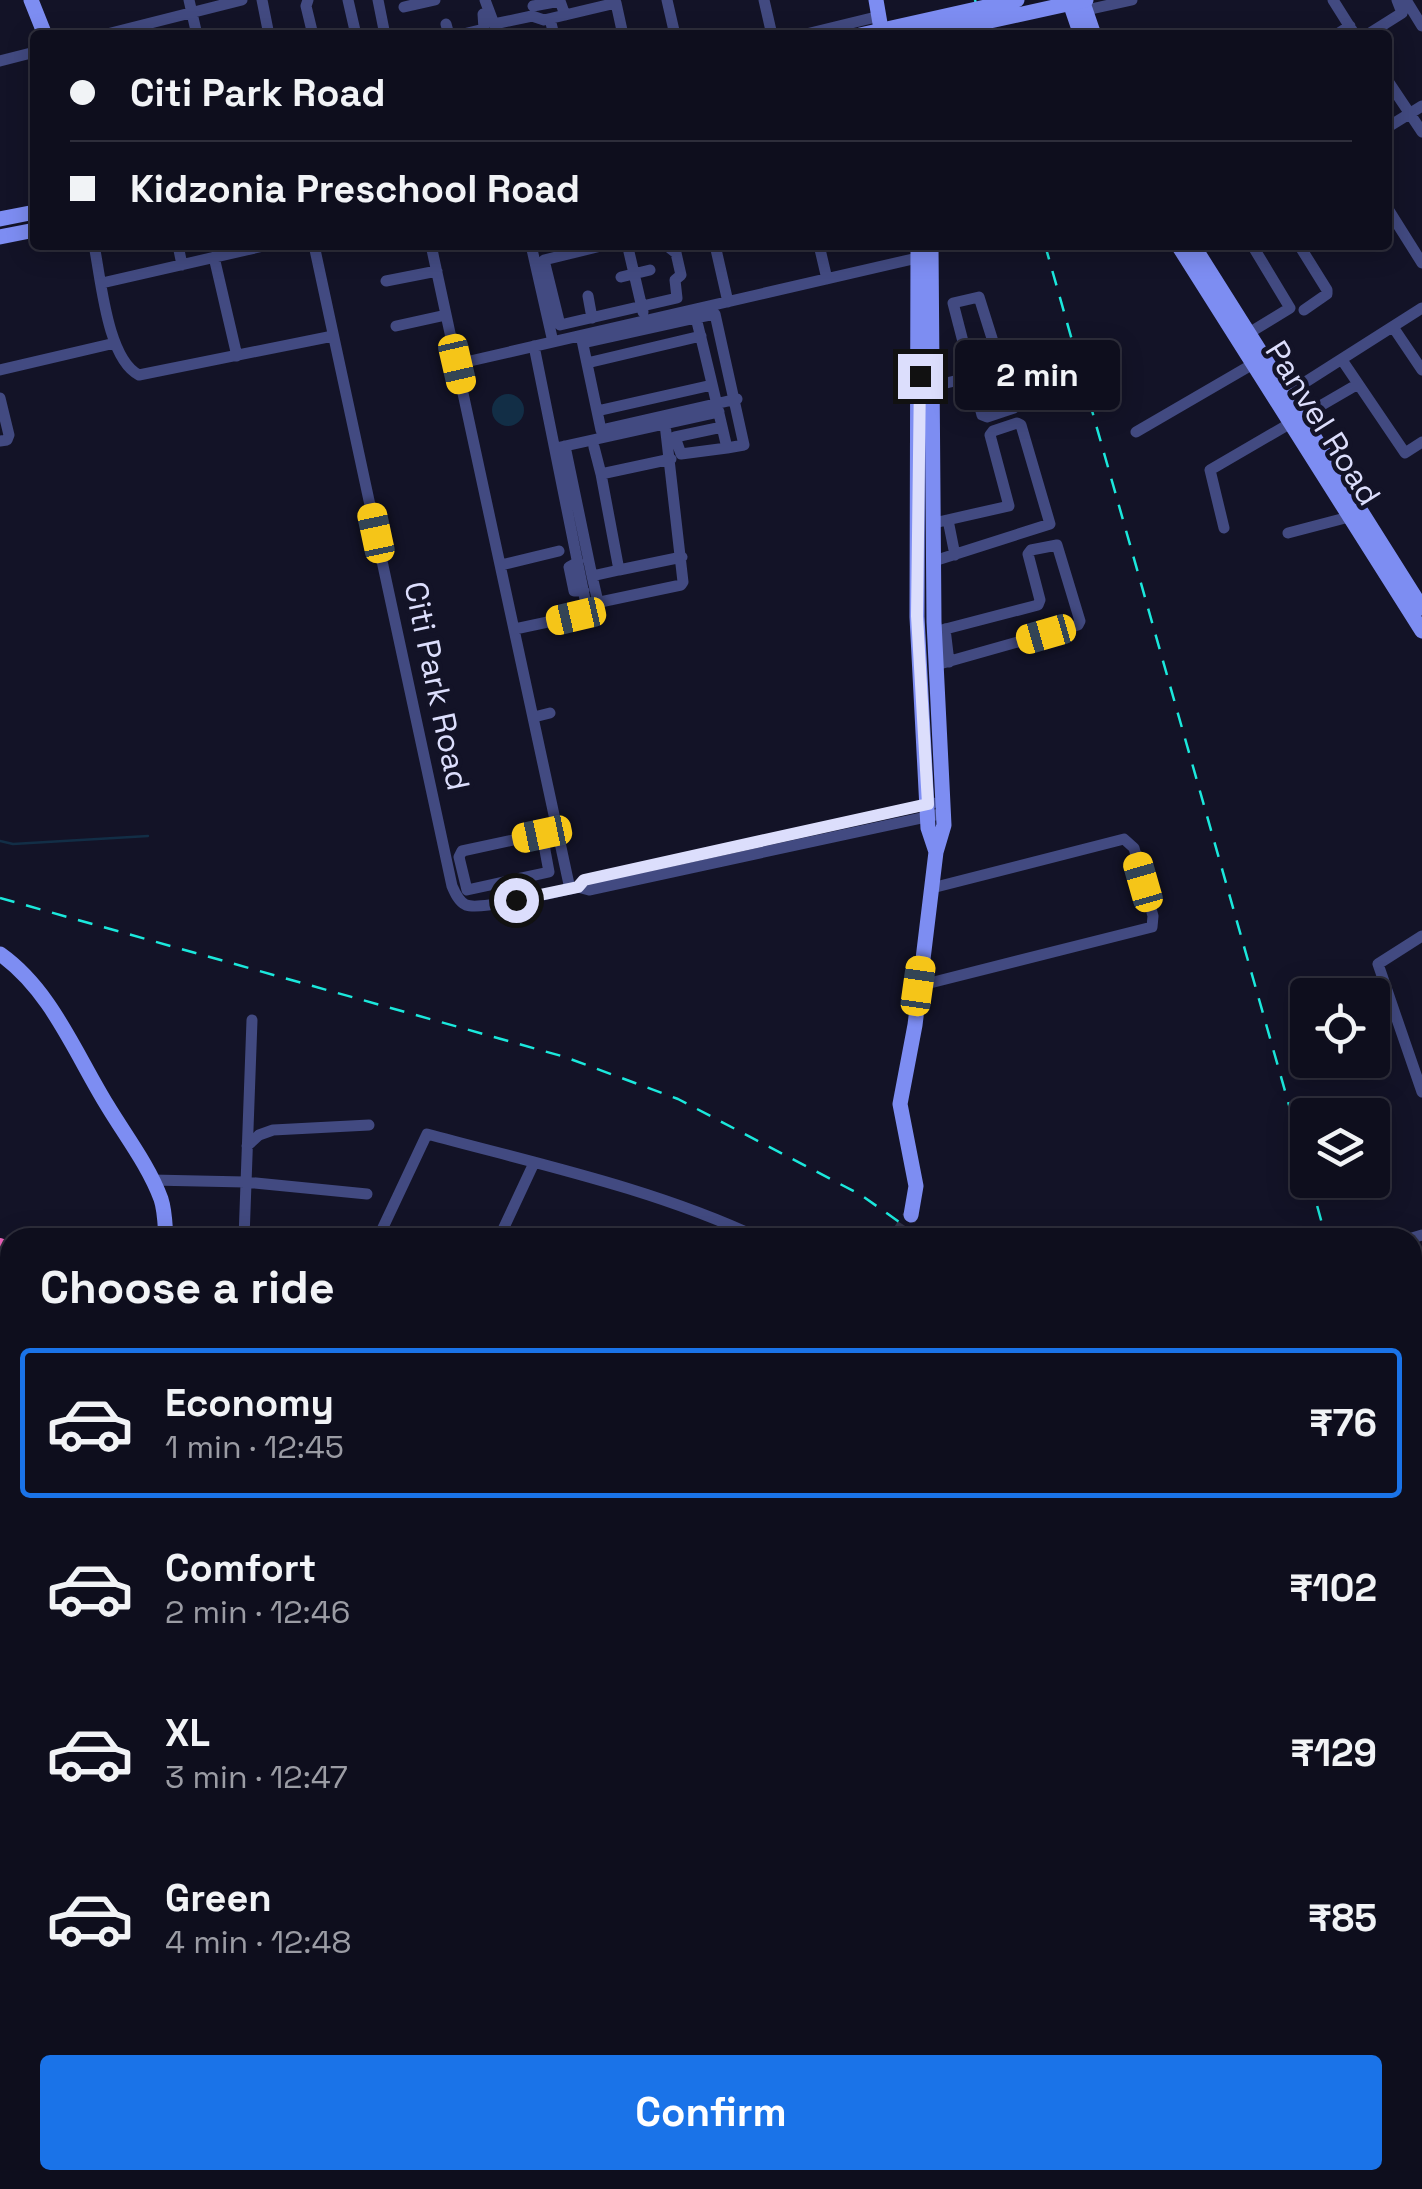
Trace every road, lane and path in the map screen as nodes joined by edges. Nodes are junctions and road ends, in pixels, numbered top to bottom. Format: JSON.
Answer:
{"nodes":[{"id":1,"x":30,"y":0,"type":"edge"},
{"id":2,"x":242,"y":0,"type":"edge"},
{"id":3,"x":262,"y":0,"type":"edge"},
{"id":4,"x":308,"y":0,"type":"edge"},
{"id":5,"x":348,"y":0,"type":"edge"},
{"id":6,"x":378,"y":0,"type":"edge"},
{"id":7,"x":435,"y":0,"type":"edge"},
{"id":8,"x":482,"y":0,"type":"edge"},
{"id":9,"x":629,"y":0,"type":"edge"},
{"id":10,"x":667,"y":0,"type":"edge"},
{"id":11,"x":764,"y":0,"type":"edge"},
{"id":12,"x":1017,"y":0,"type":"edge"},
{"id":13,"x":1132,"y":0,"type":"edge"},
{"id":14,"x":1333,"y":0,"type":"edge"},
{"id":15,"x":1397,"y":0,"type":"edge"},
{"id":16,"x":1406,"y":0,"type":"edge"},
{"id":17,"x":616,"y":3,"type":"junction"},
{"id":18,"x":1079,"y":5,"type":"edge"},
{"id":19,"x":190,"y":6,"type":"edge"},
{"id":20,"x":404,"y":7,"type":"dead end"},
{"id":21,"x":533,"y":8,"type":"edge"},
{"id":22,"x":878,"y":8,"type":"edge"},
{"id":23,"x":572,"y":9,"type":"edge"},
{"id":24,"x":550,"y":19,"type":"junction"},
{"id":25,"x":1422,"y":26,"type":"edge"},
{"id":26,"x":502,"y":29,"type":"edge"},
{"id":27,"x":43,"y":30,"type":"edge"},
{"id":28,"x":119,"y":30,"type":"edge"},
{"id":29,"x":268,"y":30,"type":"edge"},
{"id":30,"x":312,"y":30,"type":"edge"},
{"id":31,"x":355,"y":30,"type":"edge"},
{"id":32,"x":385,"y":30,"type":"edge"},
{"id":33,"x":477,"y":30,"type":"edge"},
{"id":34,"x":553,"y":30,"type":"edge"},
{"id":35,"x":622,"y":30,"type":"edge"},
{"id":36,"x":675,"y":30,"type":"edge"},
{"id":37,"x":771,"y":30,"type":"edge"},
{"id":38,"x":816,"y":30,"type":"edge"},
{"id":39,"x":882,"y":30,"type":"edge"},
{"id":40,"x":952,"y":30,"type":"edge"},
{"id":41,"x":1081,"y":30,"type":"edge"},
{"id":42,"x":1092,"y":30,"type":"edge"},
{"id":43,"x":1351,"y":30,"type":"edge"},
{"id":44,"x":1375,"y":30,"type":"edge"},
{"id":45,"x":30,"y":53,"type":"edge"},
{"id":46,"x":0,"y":61,"type":"edge"},
{"id":47,"x":1392,"y":85,"type":"edge"},
{"id":48,"x":1416,"y":110,"type":"edge"},
{"id":49,"x":1392,"y":125,"type":"edge"},
{"id":50,"x":1422,"y":132,"type":"edge"},
{"id":51,"x":30,"y":213,"type":"edge"},
{"id":52,"x":1392,"y":215,"type":"edge"},
{"id":53,"x":0,"y":219,"type":"edge"},
{"id":54,"x":30,"y":231,"type":"edge"},
{"id":55,"x":0,"y":238,"type":"edge"},
{"id":56,"x":95,"y":250,"type":"edge"},
{"id":57,"x":179,"y":250,"type":"edge"},
{"id":58,"x":246,"y":250,"type":"edge"},
{"id":59,"x":315,"y":250,"type":"edge"},
{"id":60,"x":432,"y":250,"type":"edge"},
{"id":61,"x":533,"y":250,"type":"edge"},
{"id":62,"x":580,"y":250,"type":"edge"},
{"id":63,"x":672,"y":250,"type":"edge"},
{"id":64,"x":715,"y":250,"type":"edge"},
{"id":65,"x":820,"y":250,"type":"edge"},
{"id":66,"x":1186,"y":250,"type":"edge"},
{"id":67,"x":1187,"y":250,"type":"edge"},
{"id":68,"x":1255,"y":250,"type":"edge"},
{"id":69,"x":1301,"y":250,"type":"edge"},
{"id":70,"x":925,"y":251,"type":"edge"},
{"id":71,"x":629,"y":252,"type":"dead end"},
{"id":72,"x":214,"y":257,"type":"junction"},
{"id":73,"x":1422,"y":263,"type":"edge"},
{"id":74,"x":182,"y":264,"type":"junction"},
{"id":75,"x":437,"y":270,"type":"junction"},
{"id":76,"x":650,"y":270,"type":"dead end"},
{"id":77,"x":543,"y":273,"type":"junction"},
{"id":78,"x":628,"y":275,"type":"junction"},
{"id":79,"x":827,"y":279,"type":"junction"},
{"id":80,"x":386,"y":281,"type":"dead end"},
{"id":81,"x":102,"y":283,"type":"junction"},
{"id":82,"x":547,"y":294,"type":"junction"},
{"id":83,"x":588,"y":296,"type":"dead end"},
{"id":84,"x":728,"y":302,"type":"junction"},
{"id":85,"x":953,"y":303,"type":"junction"},
{"id":86,"x":642,"y":306,"type":"junction"},
{"id":87,"x":933,"y":308,"type":"junction"},
{"id":88,"x":1422,"y":308,"type":"edge"},
{"id":89,"x":1304,"y":310,"type":"dead end"},
{"id":90,"x":695,"y":314,"type":"junction"},
{"id":91,"x":446,"y":315,"type":"junction"},
{"id":92,"x":592,"y":318,"type":"junction"},
{"id":93,"x":645,"y":321,"type":"junction"},
{"id":94,"x":396,"y":326,"type":"dead end"},
{"id":95,"x":1393,"y":326,"type":"junction"},
{"id":96,"x":1249,"y":334,"type":"junction"},
{"id":97,"x":334,"y":336,"type":"junction"},
{"id":98,"x":701,"y":336,"type":"junction"},
{"id":99,"x":582,"y":340,"type":"junction"},
{"id":100,"x":553,"y":342,"type":"junction"},
{"id":101,"x":114,"y":343,"type":"junction"},
{"id":102,"x":534,"y":346,"type":"junction"},
{"id":103,"x":236,"y":356,"type":"junction"},
{"id":104,"x":1342,"y":360,"type":"junction"},
{"id":105,"x":457,"y":364,"type":"junction"},
{"id":106,"x":587,"y":364,"type":"junction"},
{"id":107,"x":1253,"y":364,"type":"junction"},
{"id":108,"x":0,"y":370,"type":"edge"},
{"id":109,"x":1422,"y":370,"type":"edge"},
{"id":110,"x":971,"y":377,"type":"junction"},
{"id":111,"x":1358,"y":384,"type":"junction"},
{"id":112,"x":712,"y":385,"type":"junction"},
{"id":113,"x":934,"y":386,"type":"junction"},
{"id":114,"x":0,"y":398,"type":"edge"},
{"id":115,"x":1282,"y":398,"type":"junction"},
{"id":116,"x":736,"y":399,"type":"junction"},
{"id":117,"x":718,"y":408,"type":"junction"},
{"id":118,"x":598,"y":411,"type":"junction"},
{"id":119,"x":1295,"y":419,"type":"junction"},
{"id":120,"x":666,"y":424,"type":"junction"},
{"id":121,"x":722,"y":427,"type":"junction"},
{"id":122,"x":1136,"y":432,"type":"dead end"},
{"id":123,"x":600,"y":438,"type":"junction"},
{"id":124,"x":668,"y":439,"type":"junction"},
{"id":125,"x":0,"y":440,"type":"edge"},
{"id":126,"x":1422,"y":442,"type":"edge"},
{"id":127,"x":727,"y":448,"type":"junction"},
{"id":128,"x":562,"y":449,"type":"junction"},
{"id":129,"x":671,"y":459,"type":"junction"},
{"id":130,"x":601,"y":474,"type":"junction"},
{"id":131,"x":926,"y":493,"type":"junction"},
{"id":132,"x":1350,"y":517,"type":"junction"},
{"id":133,"x":941,"y":522,"type":"junction"},
{"id":134,"x":1224,"y":528,"type":"dead end"},
{"id":135,"x":1288,"y":533,"type":"dead end"},
{"id":136,"x":559,"y":551,"type":"dead end"},
{"id":137,"x":955,"y":555,"type":"junction"},
{"id":138,"x":682,"y":557,"type":"junction"},
{"id":139,"x":934,"y":561,"type":"junction"},
{"id":140,"x":501,"y":565,"type":"junction"},
{"id":141,"x":620,"y":570,"type":"junction"},
{"id":142,"x":592,"y":576,"type":"junction"},
{"id":143,"x":586,"y":605,"type":"junction"},
{"id":144,"x":1422,"y":608,"type":"edge"},
{"id":145,"x":515,"y":629,"type":"junction"},
{"id":146,"x":939,"y":630,"type":"junction"},
{"id":147,"x":1422,"y":631,"type":"edge"},
{"id":148,"x":942,"y":664,"type":"junction"},
{"id":149,"x":550,"y":713,"type":"dead end"},
{"id":150,"x":534,"y":717,"type":"junction"},
{"id":151,"x":936,"y":808,"type":"junction"},
{"id":152,"x":559,"y":830,"type":"junction"},
{"id":153,"x":542,"y":834,"type":"junction"},
{"id":154,"x":452,"y":855,"type":"junction"},
{"id":155,"x":574,"y":888,"type":"junction"},
{"id":156,"x":932,"y":888,"type":"junction"},
{"id":157,"x":1422,"y":936,"type":"edge"},
{"id":158,"x":0,"y":954,"type":"edge"},
{"id":159,"x":917,"y":992,"type":"junction"},
{"id":160,"x":252,"y":1020,"type":"dead end"},
{"id":161,"x":1422,"y":1092,"type":"edge"},
{"id":162,"x":369,"y":1125,"type":"dead end"},
{"id":163,"x":246,"y":1146,"type":"junction"},
{"id":164,"x":534,"y":1163,"type":"junction"},
{"id":165,"x":152,"y":1180,"type":"junction"},
{"id":166,"x":245,"y":1182,"type":"junction"},
{"id":167,"x":367,"y":1194,"type":"dead end"},
{"id":168,"x":912,"y":1215,"type":"tunnel mouth"},
{"id":169,"x":165,"y":1228,"type":"edge"},
{"id":170,"x":244,"y":1228,"type":"edge"},
{"id":171,"x":383,"y":1228,"type":"edge"},
{"id":172,"x":504,"y":1228,"type":"edge"},
{"id":173,"x":738,"y":1228,"type":"edge"}],
"edges":[{"from":1,"to":27,"type":"street"},
{"from":2,"to":19,"type":"street"},
{"from":3,"to":29,"type":"street"},
{"from":4,"to":30,"type":"street"},
{"from":5,"to":31,"type":"street"},
{"from":6,"to":32,"type":"street"},
{"from":7,"to":20,"type":"street"},
{"from":8,"to":26,"type":"street"},
{"from":8,"to":33,"type":"street"},
{"from":9,"to":17,"type":"street"},
{"from":10,"to":36,"type":"street"},
{"from":11,"to":37,"type":"street"},
{"from":12,"to":39,"type":"street","bridge":true},
{"from":13,"to":18,"type":"street"},
{"from":14,"to":43,"type":"street"},
{"from":15,"to":44,"type":"street"},
{"from":16,"to":25,"type":"street"},
{"from":17,"to":23,"type":"street"},
{"from":17,"to":35,"type":"street"},
{"from":18,"to":40,"type":"street","bridge":true},
{"from":18,"to":41,"type":"street"},
{"from":18,"to":42,"type":"street"},
{"from":19,"to":28,"type":"street"},
{"from":21,"to":23,"type":"street"},
{"from":21,"to":24,"type":"street"},
{"from":21,"to":26,"type":"street"},
{"from":22,"to":38,"type":"street"},
{"from":23,"to":24,"type":"street"},
{"from":24,"to":34,"type":"street"},
{"from":45,"to":46,"type":"street"},
{"from":47,"to":48,"type":"street"},
{"from":48,"to":49,"type":"street"},
{"from":48,"to":50,"type":"street"},
{"from":51,"to":53,"type":"street"},
{"from":52,"to":73,"type":"street"},
{"from":54,"to":55,"type":"street"},
{"from":56,"to":81,"type":"street"},
{"from":57,"to":74,"type":"street"},
{"from":58,"to":72,"type":"street"},
{"from":59,"to":97,"type":"street","name":"Citi Park Road"},
{"from":60,"to":75,"type":"street"},
{"from":61,"to":77,"type":"street"},
{"from":62,"to":77,"type":"street"},
{"from":63,"to":86,"type":"street"},
{"from":64,"to":84,"type":"street"},
{"from":65,"to":79,"type":"street"},
{"from":66,"to":107,"type":"street","name":"Panvel Road"},
{"from":67,"to":96,"type":"street","name":"Panvel Road"},
{"from":68,"to":96,"type":"street"},
{"from":69,"to":89,"type":"street"},
{"from":70,"to":79,"type":"street"},
{"from":70,"to":87,"type":"street"},
{"from":70,"to":131,"type":"street"},
{"from":71,"to":78,"type":"street"},
{"from":72,"to":74,"type":"street"},
{"from":72,"to":103,"type":"street"},
{"from":74,"to":81,"type":"street"},
{"from":75,"to":80,"type":"street"},
{"from":75,"to":91,"type":"street"},
{"from":76,"to":78,"type":"street"},
{"from":77,"to":82,"type":"street"},
{"from":78,"to":86,"type":"street"},
{"from":79,"to":84,"type":"street"},
{"from":81,"to":101,"type":"street"},
{"from":82,"to":92,"type":"street"},
{"from":82,"to":100,"type":"street"},
{"from":83,"to":92,"type":"street"},
{"from":84,"to":90,"type":"street"},
{"from":85,"to":87,"type":"street"},
{"from":85,"to":110,"type":"street"},
{"from":85,"to":110,"type":"street"},
{"from":86,"to":92,"type":"street"},
{"from":86,"to":93,"type":"street"},
{"from":87,"to":113,"type":"street"},
{"from":88,"to":95,"type":"street"},
{"from":90,"to":93,"type":"street"},
{"from":90,"to":98,"type":"street"},
{"from":90,"to":99,"type":"street"},
{"from":90,"to":116,"type":"street"},
{"from":91,"to":94,"type":"street"},
{"from":91,"to":105,"type":"street"},
{"from":93,"to":99,"type":"street"},
{"from":95,"to":104,"type":"street"},
{"from":95,"to":109,"type":"street"},
{"from":96,"to":115,"type":"street","name":"Panvel Road"},
{"from":97,"to":103,"type":"street"},
{"from":97,"to":154,"type":"street","name":"Citi Park Road"},
{"from":98,"to":106,"type":"street"},
{"from":98,"to":112,"type":"street"},
{"from":99,"to":100,"type":"street"},
{"from":99,"to":106,"type":"street"},
{"from":100,"to":102,"type":"street"},
{"from":101,"to":103,"type":"street"},
{"from":101,"to":108,"type":"street"},
{"from":102,"to":105,"type":"street"},
{"from":102,"to":128,"type":"street"},
{"from":104,"to":111,"type":"street"},
{"from":104,"to":115,"type":"street"},
{"from":105,"to":140,"type":"street"},
{"from":106,"to":118,"type":"street"},
{"from":107,"to":115,"type":"street","name":"Panvel Road"},
{"from":107,"to":122,"type":"street"},
{"from":110,"to":113,"type":"street"},
{"from":111,"to":119,"type":"street"},
{"from":111,"to":126,"type":"street"},
{"from":112,"to":117,"type":"street"},
{"from":112,"to":118,"type":"street"},
{"from":113,"to":131,"type":"street"},
{"from":114,"to":125,"type":"street"},
{"from":115,"to":119,"type":"street","name":"Panvel Road"},
{"from":116,"to":117,"type":"street"},
{"from":116,"to":127,"type":"street"},
{"from":117,"to":120,"type":"street"},
{"from":117,"to":121,"type":"street"},
{"from":117,"to":123,"type":"street"},
{"from":118,"to":123,"type":"street"},
{"from":119,"to":132,"type":"street","name":"Panvel Road"},
{"from":119,"to":134,"type":"street"},
{"from":119,"to":144,"type":"street","name":"Panvel Road"},
{"from":120,"to":123,"type":"street"},
{"from":120,"to":124,"type":"street"},
{"from":121,"to":127,"type":"street"},
{"from":121,"to":127,"type":"street"},
{"from":123,"to":124,"type":"street"},
{"from":123,"to":128,"type":"street"},
{"from":123,"to":130,"type":"street"},
{"from":124,"to":129,"type":"street"},
{"from":128,"to":142,"type":"street"},
{"from":128,"to":143,"type":"street"},
{"from":129,"to":130,"type":"street"},
{"from":129,"to":138,"type":"street"},
{"from":130,"to":141,"type":"street"},
{"from":131,"to":133,"type":"street"},
{"from":131,"to":151,"type":"street"},
{"from":132,"to":135,"type":"street"},
{"from":132,"to":147,"type":"street","name":"Panvel Road"},
{"from":133,"to":137,"type":"street"},
{"from":133,"to":137,"type":"street"},
{"from":133,"to":139,"type":"street"},
{"from":136,"to":140,"type":"street"},
{"from":137,"to":139,"type":"street"},
{"from":138,"to":141,"type":"street"},
{"from":138,"to":143,"type":"street"},
{"from":139,"to":146,"type":"street"},
{"from":140,"to":145,"type":"street"},
{"from":141,"to":142,"type":"street"},
{"from":142,"to":143,"type":"street"},
{"from":143,"to":145,"type":"street"},
{"from":145,"to":150,"type":"street"},
{"from":146,"to":148,"type":"street"},
{"from":146,"to":148,"type":"street"},
{"from":148,"to":151,"type":"street"},
{"from":149,"to":150,"type":"street"},
{"from":150,"to":152,"type":"street"},
{"from":151,"to":155,"type":"street"},
{"from":151,"to":156,"type":"street"},
{"from":152,"to":153,"type":"street"},
{"from":152,"to":155,"type":"street"},
{"from":153,"to":154,"type":"street"},
{"from":153,"to":154,"type":"street"},
{"from":154,"to":155,"type":"street","name":"Citi Park Road"},
{"from":156,"to":159,"type":"street"},
{"from":156,"to":159,"type":"street"},
{"from":157,"to":161,"type":"street"},
{"from":158,"to":165,"type":"street"},
{"from":159,"to":168,"type":"street"},
{"from":160,"to":163,"type":"street"},
{"from":162,"to":163,"type":"street"},
{"from":163,"to":166,"type":"street"},
{"from":164,"to":171,"type":"street"},
{"from":164,"to":172,"type":"street"},
{"from":164,"to":173,"type":"street"},
{"from":165,"to":166,"type":"street"},
{"from":165,"to":169,"type":"street"},
{"from":166,"to":167,"type":"street"},
{"from":166,"to":170,"type":"street"}]}
